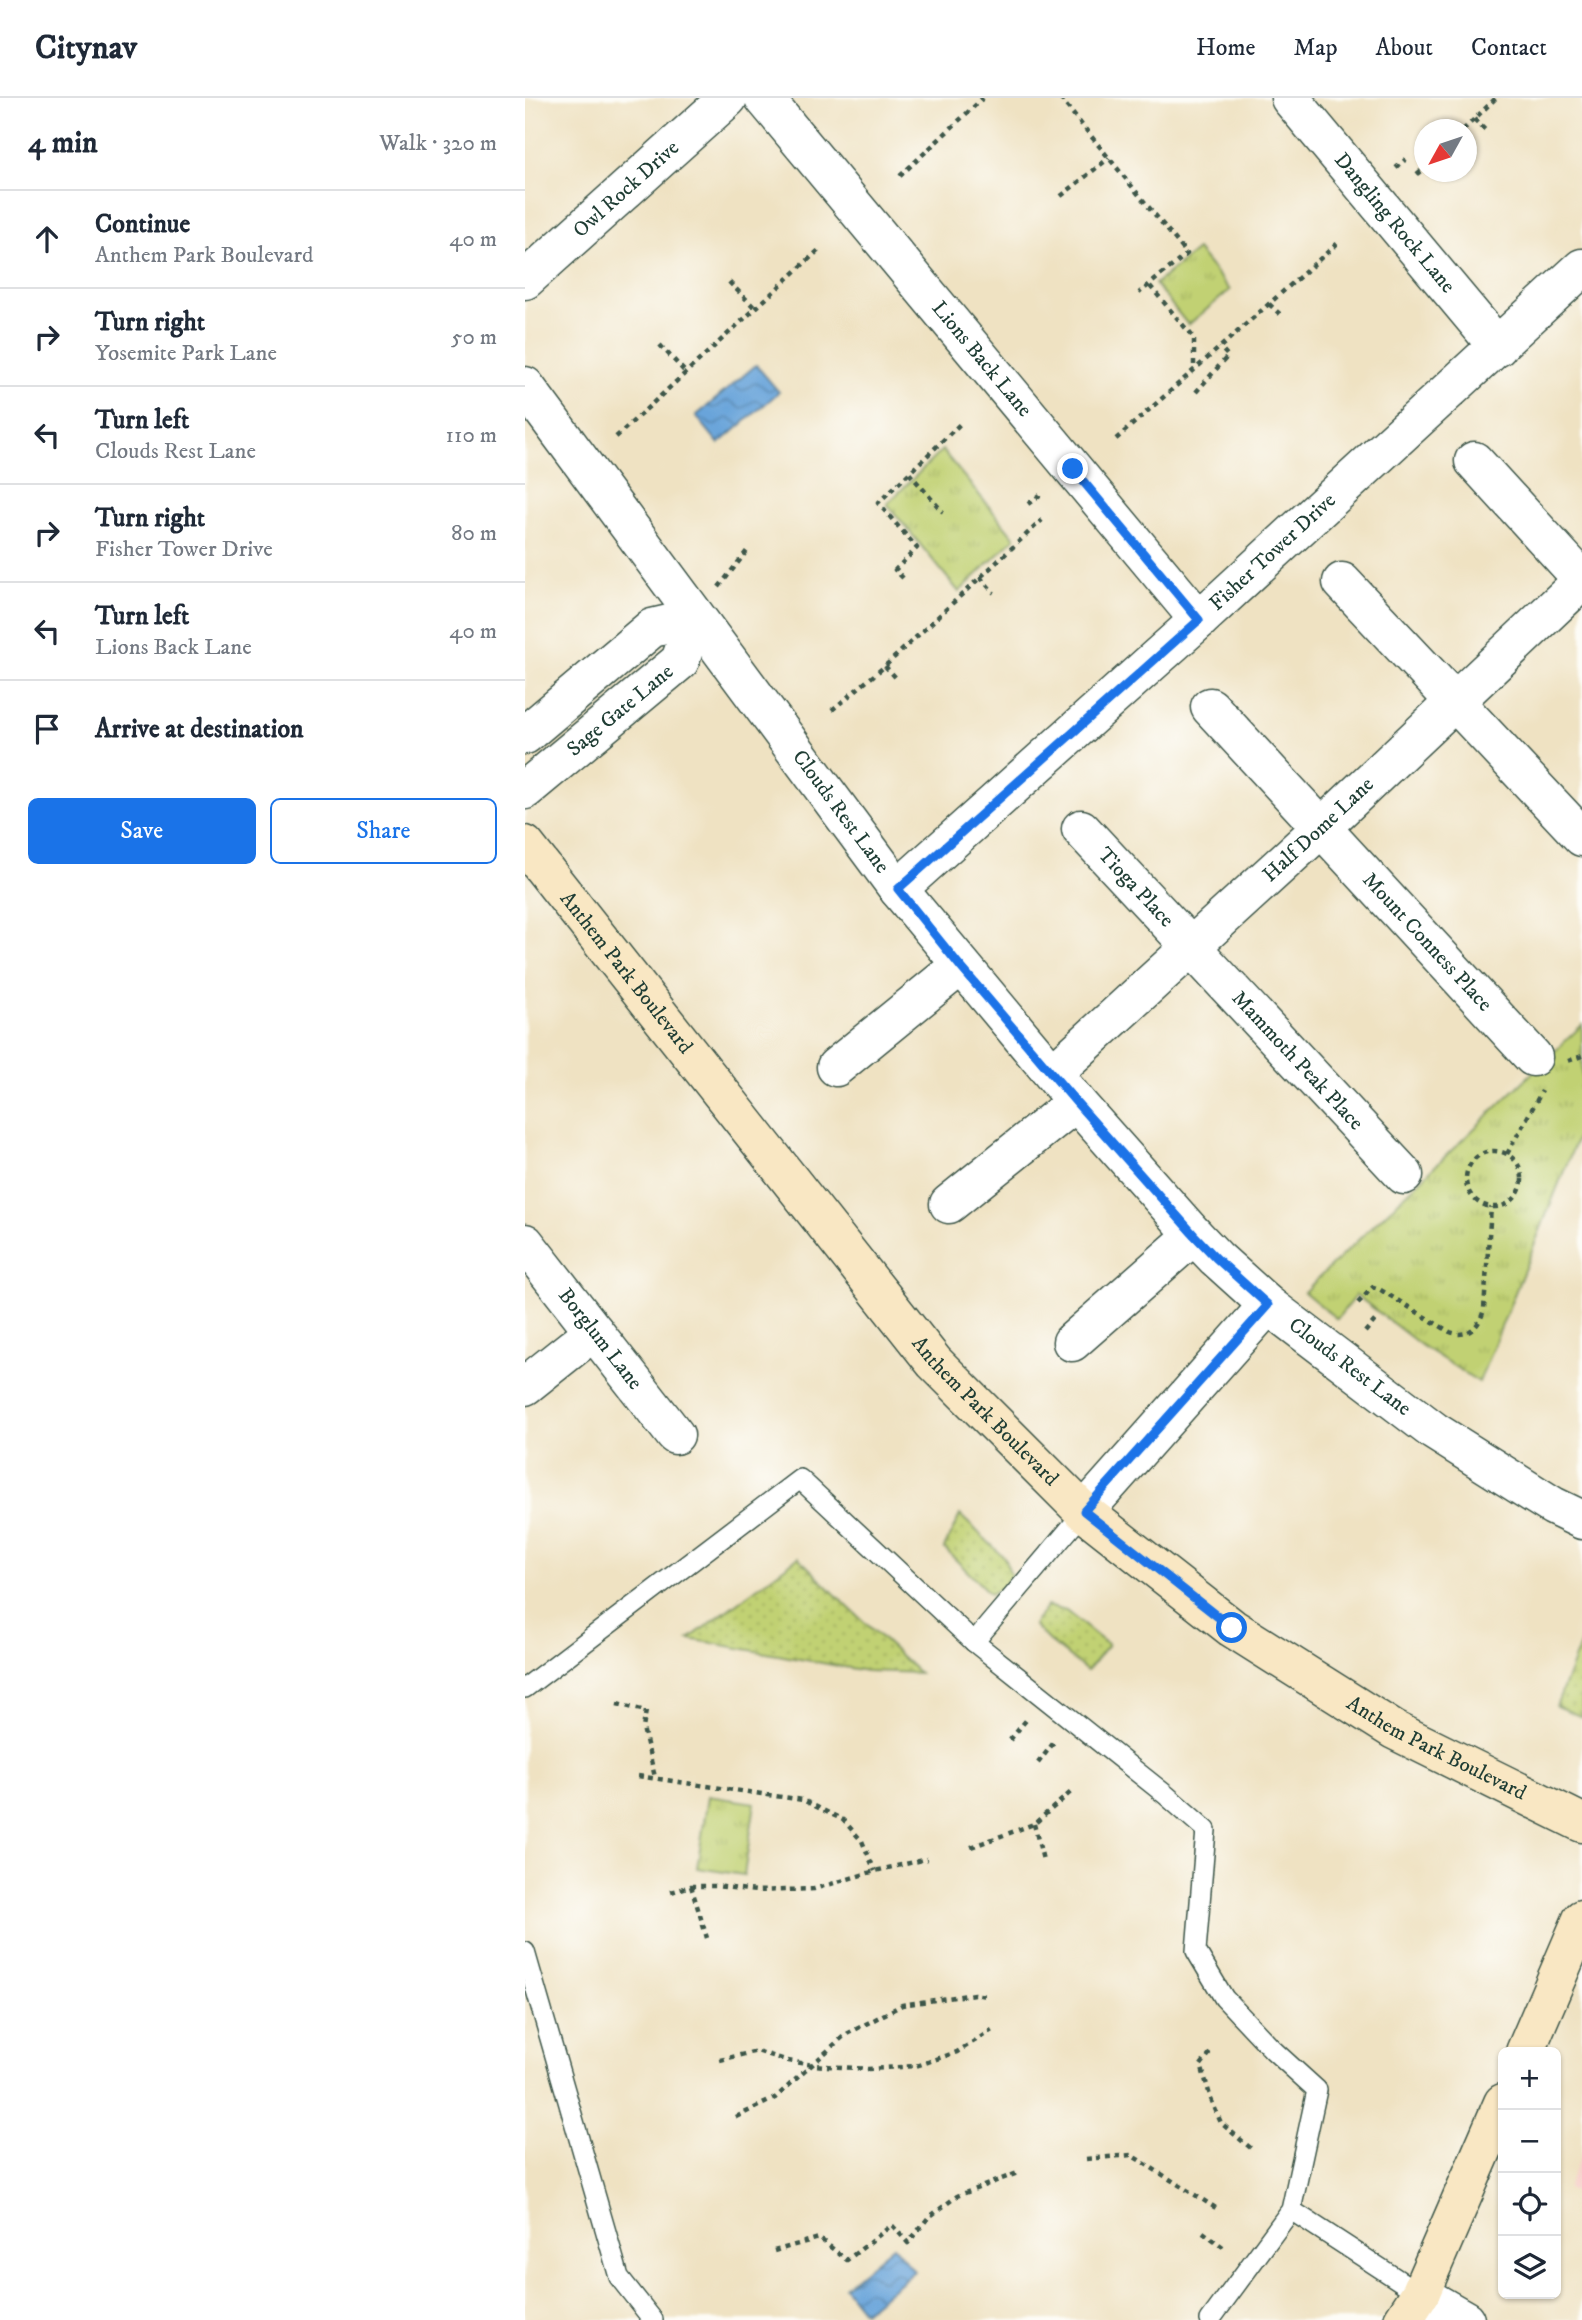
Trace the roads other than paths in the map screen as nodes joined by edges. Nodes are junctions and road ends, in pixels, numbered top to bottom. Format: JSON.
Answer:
{"nodes":[{"id":1,"x":728,"y":98,"type":"edge"},
{"id":2,"x":764,"y":98,"type":"edge"},
{"id":3,"x":1290,"y":98,"type":"edge"},
{"id":4,"x":1582,"y":268,"type":"edge"},
{"id":5,"x":525,"y":280,"type":"edge"},
{"id":6,"x":1497,"y":347,"type":"junction"},
{"id":7,"x":525,"y":386,"type":"edge"},
{"id":8,"x":1474,"y":461,"type":"dead end"},
{"id":9,"x":1582,"y":580,"type":"edge"},
{"id":10,"x":1342,"y":582,"type":"dead end"},
{"id":11,"x":695,"y":618,"type":"junction"},
{"id":12,"x":1199,"y":620,"type":"junction"},
{"id":13,"x":1454,"y":703,"type":"junction"},
{"id":14,"x":1210,"y":707,"type":"dead end"},
{"id":15,"x":525,"y":734,"type":"edge"},
{"id":16,"x":525,"y":790,"type":"edge"},
{"id":17,"x":1081,"y":828,"type":"dead end"},
{"id":18,"x":1320,"y":829,"type":"junction"},
{"id":19,"x":1582,"y":837,"type":"edge"},
{"id":20,"x":525,"y":845,"type":"edge"},
{"id":21,"x":898,"y":889,"type":"junction"},
{"id":22,"x":1191,"y":947,"type":"junction"},
{"id":23,"x":960,"y":966,"type":"junction"},
{"id":24,"x":836,"y":1067,"type":"dead end"},
{"id":25,"x":1547,"y":1069,"type":"road end"},
{"id":26,"x":1065,"y":1088,"type":"junction"},
{"id":27,"x":1404,"y":1175,"type":"dead end"},
{"id":28,"x":949,"y":1204,"type":"dead end"},
{"id":29,"x":1194,"y":1235,"type":"junction"},
{"id":30,"x":525,"y":1243,"type":"edge"},
{"id":31,"x":1268,"y":1305,"type":"junction"},
{"id":32,"x":594,"y":1331,"type":"junction"},
{"id":33,"x":1072,"y":1342,"type":"dead end"},
{"id":34,"x":525,"y":1386,"type":"edge"},
{"id":35,"x":675,"y":1435,"type":"dead end"},
{"id":36,"x":1084,"y":1511,"type":"junction"},
{"id":37,"x":1582,"y":1520,"type":"edge"},
{"id":38,"x":974,"y":1642,"type":"junction"},
{"id":39,"x":525,"y":1688,"type":"edge"},
{"id":40,"x":1582,"y":1823,"type":"edge"},
{"id":41,"x":1582,"y":1919,"type":"edge"},
{"id":42,"x":525,"y":1952,"type":"edge"},
{"id":43,"x":1527,"y":2047,"type":"edge"},
{"id":44,"x":1500,"y":2110,"type":"edge"},
{"id":45,"x":1291,"y":2210,"type":"junction"},
{"id":46,"x":1411,"y":2307,"type":"edge"},
{"id":47,"x":653,"y":2320,"type":"edge"},
{"id":48,"x":1210,"y":2320,"type":"edge"},
{"id":49,"x":1465,"y":2320,"type":"edge"}],
"edges":[{"from":1,"to":5,"type":"street","name":"Owl Rock Drive"},
{"from":2,"to":12,"type":"street","name":"Lions Back Lane"},
{"from":3,"to":6,"type":"street","name":"Dangling Rock Lane"},
{"from":4,"to":6,"type":"street","name":"Fisher Tower Drive"},
{"from":6,"to":12,"type":"street","name":"Fisher Tower Drive"},
{"from":7,"to":11,"type":"street","name":"Clouds Rest Lane"},
{"from":8,"to":9,"type":"street"},
{"from":9,"to":13,"type":"street","name":"Half Dome Lane"},
{"from":10,"to":13,"type":"street"},
{"from":11,"to":15,"type":"street","name":"Sage Gate Lane"},
{"from":11,"to":16,"type":"street","name":"Sage Gate Lane"},
{"from":11,"to":21,"type":"street","name":"Clouds Rest Lane"},
{"from":12,"to":21,"type":"street","name":"Fisher Tower Drive"},
{"from":13,"to":18,"type":"street","name":"Half Dome Lane"},
{"from":13,"to":19,"type":"street"},
{"from":14,"to":18,"type":"street","name":"Mount Conness Place"},
{"from":17,"to":22,"type":"street","name":"Tioga Place"},
{"from":18,"to":22,"type":"street","name":"Half Dome Lane"},
{"from":18,"to":25,"type":"street","name":"Mount Conness Place"},
{"from":20,"to":36,"type":"main road","name":"Anthem Park Boulevard"},
{"from":21,"to":23,"type":"street","name":"Clouds Rest Lane"},
{"from":22,"to":26,"type":"street","name":"Half Dome Lane"},
{"from":22,"to":27,"type":"street","name":"Mammoth Peak Place"},
{"from":23,"to":24,"type":"street"},
{"from":23,"to":26,"type":"street","name":"Clouds Rest Lane"},
{"from":26,"to":28,"type":"street","name":"Half Dome Lane"},
{"from":26,"to":29,"type":"street","name":"Clouds Rest Lane"},
{"from":29,"to":31,"type":"street","name":"Clouds Rest Lane"},
{"from":29,"to":33,"type":"street"},
{"from":30,"to":32,"type":"street","name":"Borglum Lane"},
{"from":31,"to":36,"type":"street"},
{"from":31,"to":37,"type":"street","name":"Clouds Rest Lane"},
{"from":32,"to":34,"type":"street"},
{"from":32,"to":35,"type":"street","name":"Borglum Lane"},
{"from":36,"to":38,"type":"lane"},
{"from":36,"to":40,"type":"main road","name":"Anthem Park Boulevard"},
{"from":38,"to":39,"type":"lane"},
{"from":38,"to":45,"type":"lane"},
{"from":41,"to":43,"type":"main road"},
{"from":42,"to":47,"type":"lane"},
{"from":44,"to":46,"type":"main road"},
{"from":45,"to":46,"type":"lane"},
{"from":45,"to":48,"type":"lane"},
{"from":46,"to":49,"type":"street"}]}
